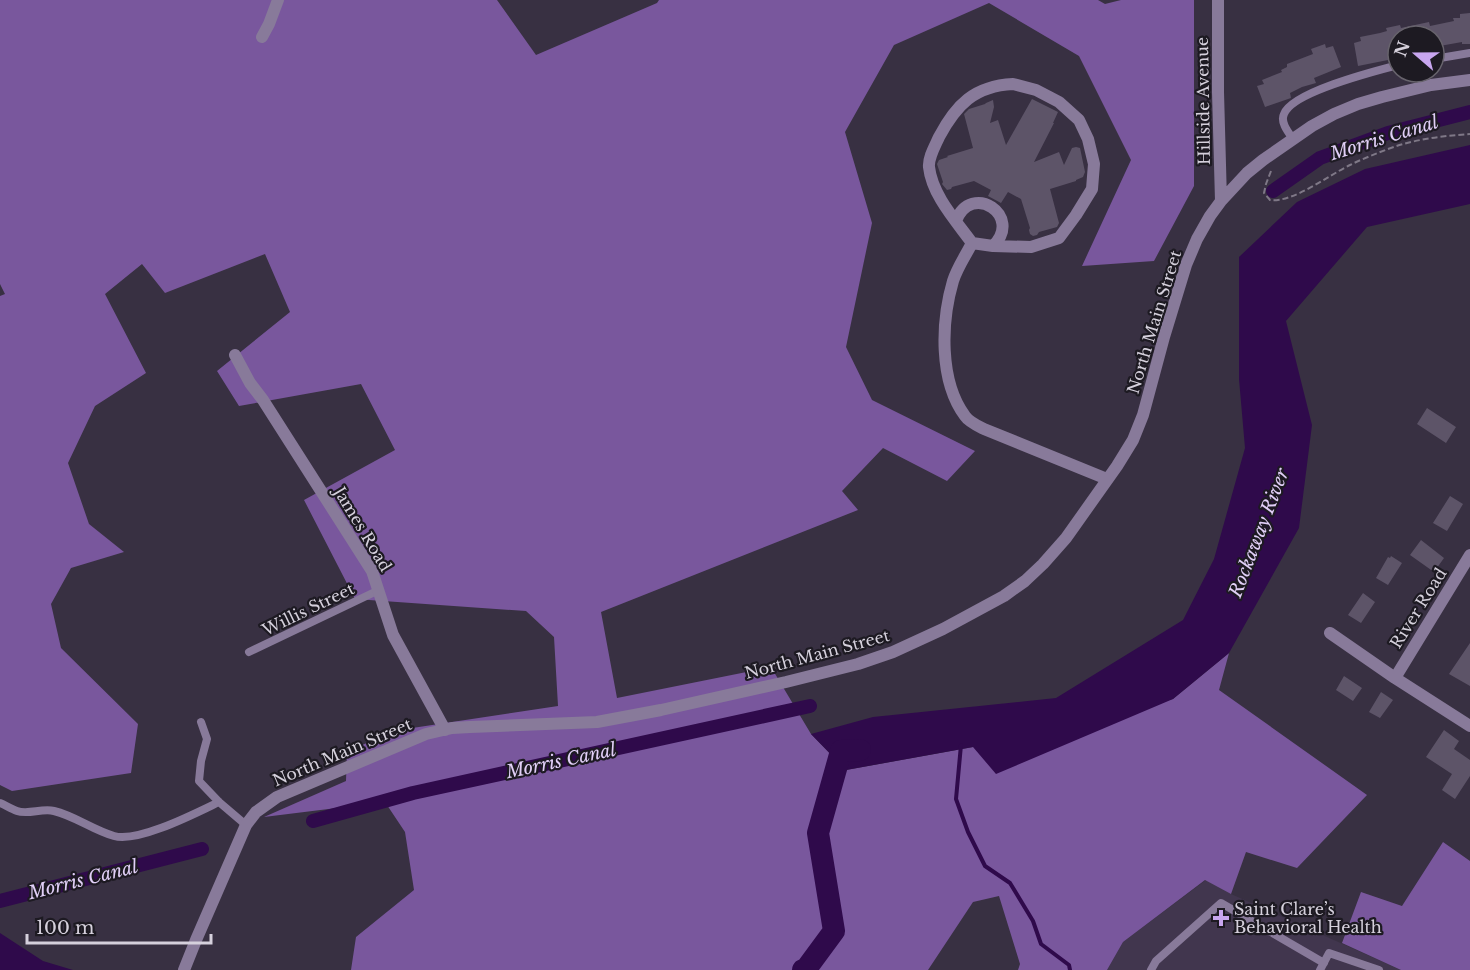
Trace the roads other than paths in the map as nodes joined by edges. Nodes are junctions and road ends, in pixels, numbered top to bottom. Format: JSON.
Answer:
{"nodes":[{"id":1,"x":278,"y":0,"type":"edge"},
{"id":2,"x":1218,"y":0,"type":"edge"},
{"id":3,"x":261,"y":37,"type":"dead end"},
{"id":4,"x":1470,"y":53,"type":"edge"},
{"id":5,"x":1446,"y":57,"type":"edge"},
{"id":6,"x":1386,"y":69,"type":"edge"},
{"id":7,"x":1470,"y":80,"type":"edge"},
{"id":8,"x":1293,"y":139,"type":"junction"},
{"id":9,"x":1221,"y":201,"type":"junction"},
{"id":10,"x":956,"y":221,"type":"junction"},
{"id":11,"x":972,"y":243,"type":"junction"},
{"id":12,"x":993,"y":246,"type":"junction"},
{"id":13,"x":235,"y":355,"type":"dead end"},
{"id":14,"x":1107,"y":479,"type":"junction"},
{"id":15,"x":1470,"y":555,"type":"edge"},
{"id":16,"x":379,"y":590,"type":"junction"},
{"id":17,"x":1330,"y":633,"type":"dead end"},
{"id":18,"x":249,"y":652,"type":"dead end"},
{"id":19,"x":1395,"y":678,"type":"junction"},
{"id":20,"x":201,"y":723,"type":"dead end"},
{"id":21,"x":1470,"y":726,"type":"edge"},
{"id":22,"x":445,"y":730,"type":"junction"},
{"id":23,"x":219,"y":802,"type":"junction"},
{"id":24,"x":0,"y":803,"type":"edge"},
{"id":25,"x":246,"y":825,"type":"junction"},
{"id":26,"x":1322,"y":967,"type":"edge"},
{"id":27,"x":184,"y":970,"type":"edge"},
{"id":28,"x":1151,"y":970,"type":"edge"},
{"id":29,"x":1379,"y":970,"type":"edge"}],
"edges":[{"from":1,"to":3,"type":"street"},
{"from":2,"to":9,"type":"street","name":"Hillside Avenue"},
{"from":4,"to":5,"type":"lane"},
{"from":6,"to":8,"type":"lane"},
{"from":7,"to":8,"type":"street","name":"North Main Street"},
{"from":8,"to":9,"type":"street","name":"North Main Street"},
{"from":9,"to":14,"type":"street","name":"North Main Street"},
{"from":10,"to":11,"type":"street"},
{"from":10,"to":12,"type":"street"},
{"from":10,"to":12,"type":"street"},
{"from":11,"to":12,"type":"street"},
{"from":11,"to":14,"type":"street"},
{"from":13,"to":16,"type":"street","name":"James Road"},
{"from":14,"to":22,"type":"street","name":"North Main Street"},
{"from":15,"to":19,"type":"street","name":"River Road"},
{"from":16,"to":18,"type":"lane","name":"Willis Street"},
{"from":16,"to":22,"type":"street","name":"James Road"},
{"from":17,"to":19,"type":"street"},
{"from":19,"to":21,"type":"street"},
{"from":20,"to":23,"type":"lane"},
{"from":22,"to":25,"type":"street","name":"North Main Street"},
{"from":23,"to":24,"type":"lane"},
{"from":23,"to":25,"type":"lane"},
{"from":25,"to":27,"type":"street","name":"North Main Street"},
{"from":26,"to":28,"type":"lane"},
{"from":26,"to":29,"type":"lane"}]}
